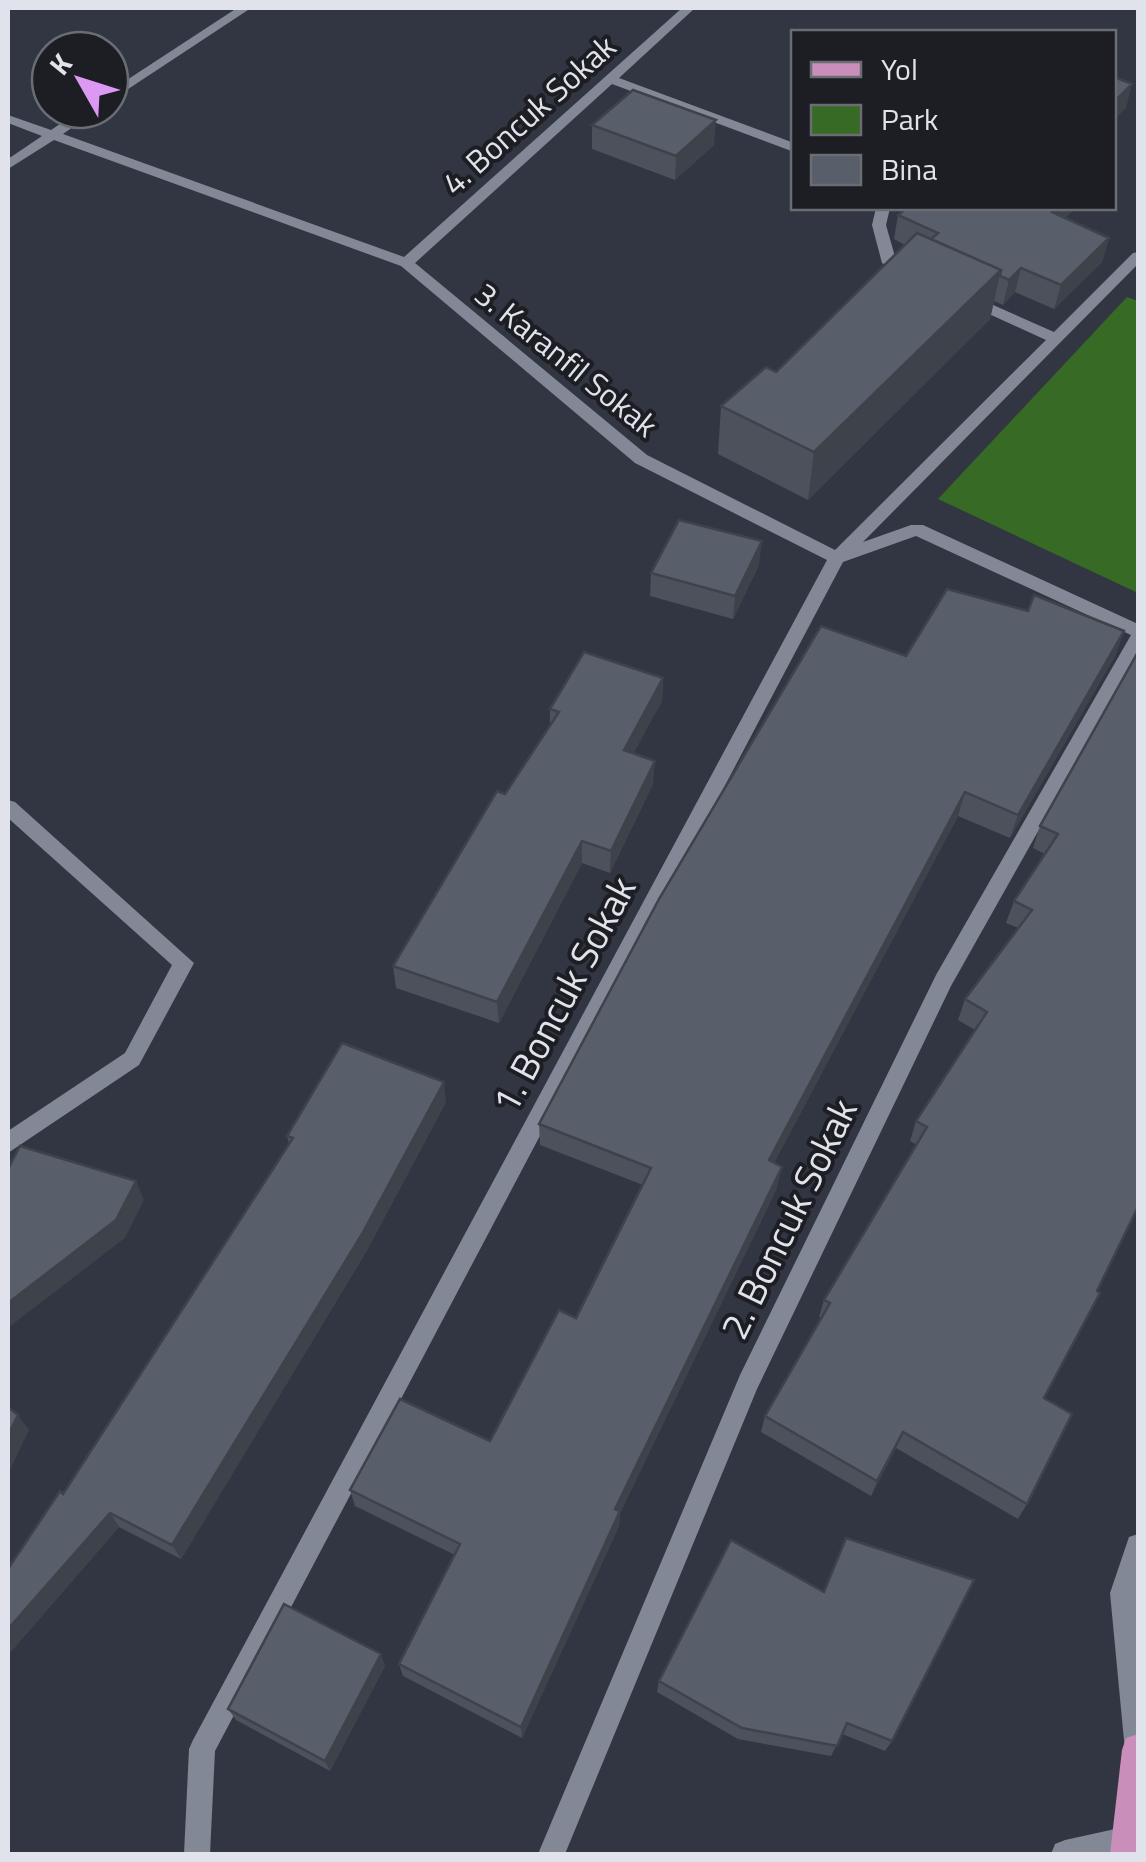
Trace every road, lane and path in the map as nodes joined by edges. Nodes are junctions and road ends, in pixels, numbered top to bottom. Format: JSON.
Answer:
{"nodes":[{"id":1,"x":245,"y":8,"type":"edge"},
{"id":2,"x":688,"y":8,"type":"edge"},
{"id":3,"x":610,"y":79,"type":"junction"},
{"id":4,"x":130,"y":83,"type":"edge"},
{"id":5,"x":8,"y":119,"type":"edge"},
{"id":6,"x":60,"y":130,"type":"edge"},
{"id":7,"x":54,"y":134,"type":"junction"},
{"id":8,"x":791,"y":147,"type":"edge"},
{"id":9,"x":8,"y":165,"type":"edge"},
{"id":10,"x":883,"y":210,"type":"edge"},
{"id":11,"x":406,"y":263,"type":"junction"},
{"id":12,"x":1134,"y":268,"type":"edge"},
{"id":13,"x":922,"y":278,"type":"edge"},
{"id":14,"x":956,"y":293,"type":"edge"},
{"id":15,"x":1055,"y":338,"type":"junction"},
{"id":16,"x":837,"y":558,"type":"junction"},
{"id":17,"x":1138,"y":630,"type":"edge"},
{"id":18,"x":1138,"y":639,"type":"edge"},
{"id":19,"x":8,"y":807,"type":"edge"},
{"id":20,"x":8,"y":1143,"type":"edge"},
{"id":21,"x":1138,"y":1546,"type":"edge"},
{"id":22,"x":1138,"y":1750,"type":"edge"},
{"id":23,"x":1131,"y":1843,"type":"edge"},
{"id":24,"x":197,"y":1854,"type":"edge"},
{"id":25,"x":552,"y":1854,"type":"edge"},
{"id":26,"x":1065,"y":1854,"type":"edge"}],
"edges":[{"from":1,"to":4,"type":"street"},
{"from":2,"to":3,"type":"street","name":"4. Boncuk Sokak"},
{"from":3,"to":8,"type":"street"},
{"from":3,"to":11,"type":"street","name":"4. Boncuk Sokak"},
{"from":5,"to":7,"type":"street","name":"3. Karanfil Sokak"},
{"from":6,"to":7,"type":"street"},
{"from":7,"to":9,"type":"street"},
{"from":7,"to":11,"type":"street","name":"3. Karanfil Sokak"},
{"from":10,"to":13,"type":"street"},
{"from":11,"to":16,"type":"street","name":"3. Karanfil Sokak"},
{"from":12,"to":15,"type":"street","name":"1. Boncuk Sokak"},
{"from":14,"to":15,"type":"street"},
{"from":15,"to":16,"type":"street","name":"1. Boncuk Sokak"},
{"from":16,"to":17,"type":"street"},
{"from":16,"to":24,"type":"street","name":"1. Boncuk Sokak"},
{"from":18,"to":25,"type":"street","name":"2. Boncuk Sokak"},
{"from":19,"to":20,"type":"street"},
{"from":21,"to":22,"type":"street"},
{"from":22,"to":23,"type":"main road"},
{"from":23,"to":26,"type":"street"}]}
